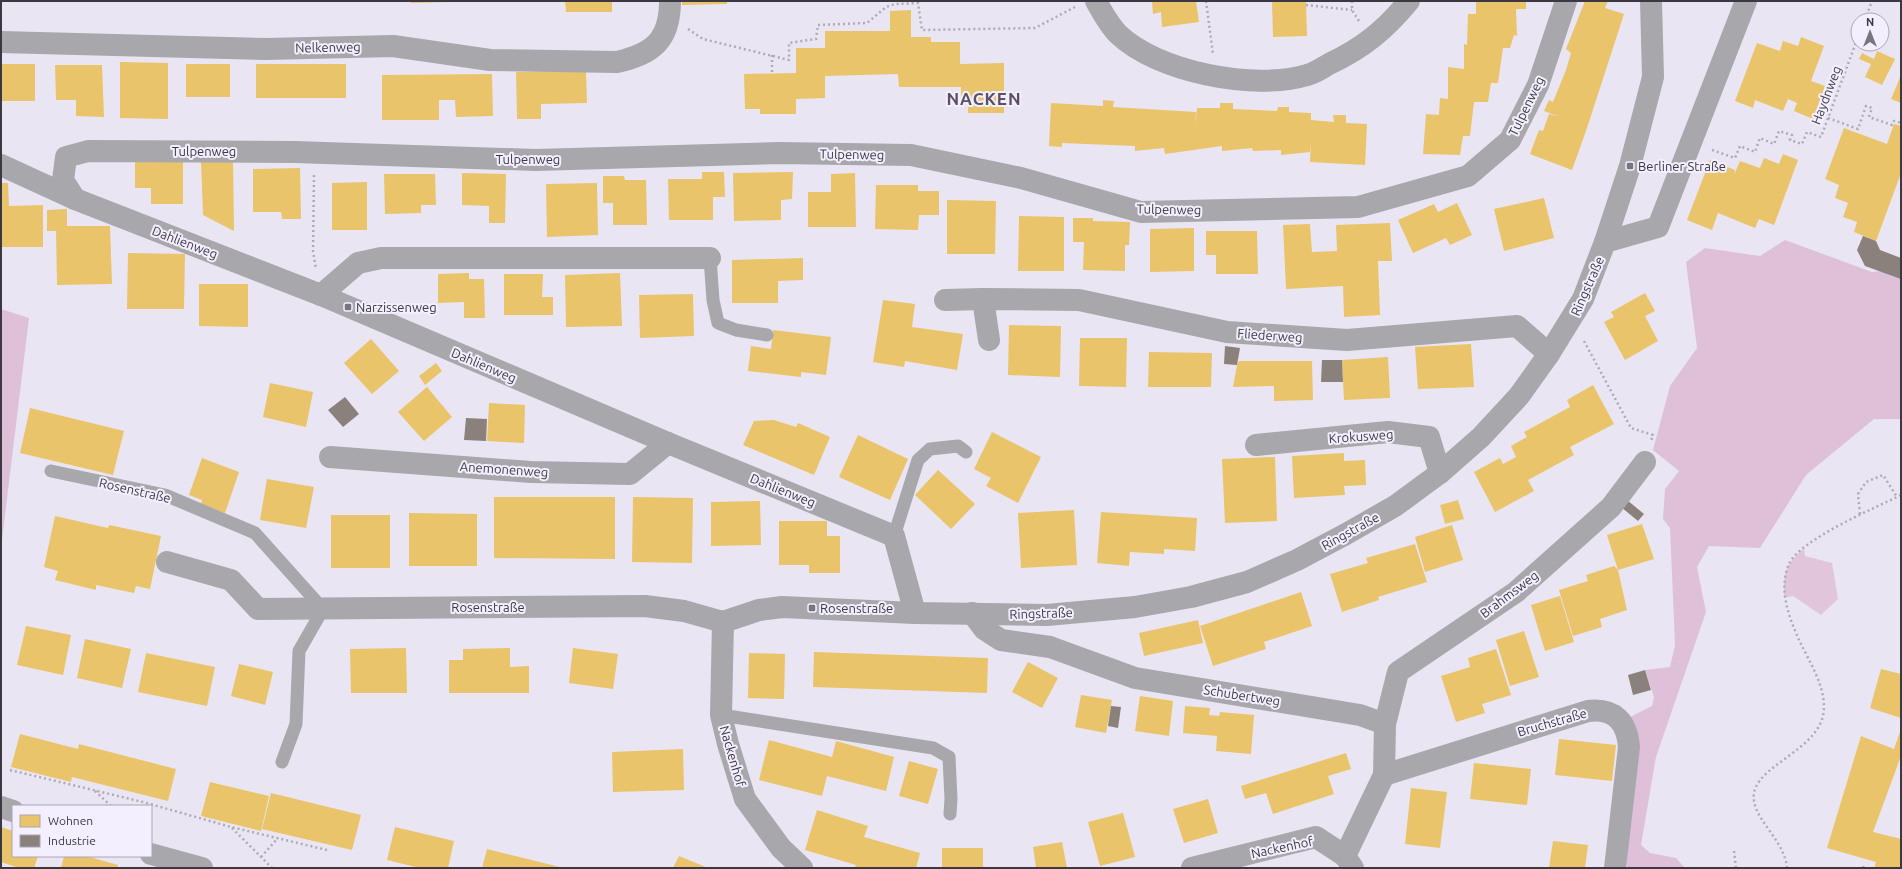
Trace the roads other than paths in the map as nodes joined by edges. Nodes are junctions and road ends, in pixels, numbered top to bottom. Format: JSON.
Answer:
{"nodes":[{"id":1,"x":1409,"y":1,"type":"edge"},
{"id":2,"x":1566,"y":1,"type":"edge"},
{"id":3,"x":1651,"y":1,"type":"edge"},
{"id":4,"x":1746,"y":1,"type":"edge"},
{"id":5,"x":1088,"y":3,"type":"edge"},
{"id":6,"x":670,"y":8,"type":"edge"},
{"id":7,"x":1,"y":42,"type":"edge"},
{"id":8,"x":1,"y":165,"type":"edge"},
{"id":9,"x":75,"y":199,"type":"junction"},
{"id":10,"x":1605,"y":242,"type":"junction"},
{"id":11,"x":710,"y":258,"type":"joint"},
{"id":12,"x":321,"y":295,"type":"junction"},
{"id":13,"x":983,"y":299,"type":"junction"},
{"id":14,"x":944,"y":300,"type":"dead end"},
{"id":15,"x":767,"y":335,"type":"dead end"},
{"id":16,"x":989,"y":340,"type":"dead end"},
{"id":17,"x":1550,"y":354,"type":"junction"},
{"id":18,"x":668,"y":443,"type":"junction"},
{"id":19,"x":1256,"y":445,"type":"dead end"},
{"id":20,"x":966,"y":452,"type":"dead end"},
{"id":21,"x":330,"y":456,"type":"dead end"},
{"id":22,"x":1645,"y":462,"type":"road end"},
{"id":23,"x":51,"y":471,"type":"dead end"},
{"id":24,"x":1440,"y":473,"type":"junction"},
{"id":25,"x":894,"y":536,"type":"junction"},
{"id":26,"x":167,"y":562,"type":"dead end"},
{"id":27,"x":323,"y":609,"type":"junction"},
{"id":28,"x":915,"y":613,"type":"junction"},
{"id":29,"x":972,"y":614,"type":"junction"},
{"id":30,"x":723,"y":622,"type":"junction"},
{"id":31,"x":721,"y":715,"type":"junction"},
{"id":32,"x":1385,"y":724,"type":"junction"},
{"id":33,"x":282,"y":762,"type":"dead end"},
{"id":34,"x":1384,"y":775,"type":"junction"},
{"id":35,"x":1,"y":807,"type":"edge"},
{"id":36,"x":12,"y":811,"type":"edge"},
{"id":37,"x":950,"y":814,"type":"dead end"},
{"id":38,"x":152,"y":854,"type":"edge"},
{"id":39,"x":1349,"y":862,"type":"edge"},
{"id":40,"x":202,"y":868,"type":"edge"},
{"id":41,"x":802,"y":868,"type":"edge"},
{"id":42,"x":1192,"y":868,"type":"edge"},
{"id":43,"x":1615,"y":868,"type":"edge"}],
"edges":[{"from":1,"to":5,"type":"street"},
{"from":2,"to":9,"type":"street","name":"Tulpenweg"},
{"from":3,"to":10,"type":"street","name":"Ringstraße"},
{"from":4,"to":10,"type":"street"},
{"from":6,"to":7,"type":"street","name":"Nelkenweg"},
{"from":8,"to":9,"type":"street","name":"Dahlienweg"},
{"from":9,"to":12,"type":"street","name":"Dahlienweg"},
{"from":10,"to":17,"type":"street","name":"Ringstraße"},
{"from":11,"to":12,"type":"street"},
{"from":11,"to":15,"type":"lane"},
{"from":12,"to":18,"type":"street","name":"Dahlienweg"},
{"from":13,"to":14,"type":"street","name":"Fliederweg"},
{"from":13,"to":16,"type":"street"},
{"from":13,"to":17,"type":"street","name":"Fliederweg"},
{"from":17,"to":24,"type":"street","name":"Ringstraße"},
{"from":18,"to":21,"type":"street","name":"Anemonenweg"},
{"from":18,"to":25,"type":"street","name":"Dahlienweg"},
{"from":19,"to":24,"type":"street","name":"Krokusweg"},
{"from":20,"to":25,"type":"lane"},
{"from":22,"to":32,"type":"street","name":"Brahmsweg"},
{"from":23,"to":27,"type":"lane","name":"Rosenstraße"},
{"from":24,"to":29,"type":"street","name":"Ringstraße"},
{"from":25,"to":28,"type":"street"},
{"from":26,"to":27,"type":"street","name":"Rosenstraße"},
{"from":27,"to":30,"type":"street","name":"Rosenstraße"},
{"from":27,"to":33,"type":"lane"},
{"from":28,"to":29,"type":"street","name":"Ringstraße"},
{"from":28,"to":30,"type":"street","name":"Ringstraße"},
{"from":29,"to":32,"type":"street","name":"Schubertweg"},
{"from":30,"to":31,"type":"street","name":"Nackenhof"},
{"from":31,"to":37,"type":"lane"},
{"from":31,"to":41,"type":"street","name":"Nackenhof"},
{"from":32,"to":34,"type":"street"},
{"from":34,"to":39,"type":"street"},
{"from":34,"to":43,"type":"street","name":"Bruchstraße"},
{"from":35,"to":36,"type":"street"},
{"from":38,"to":40,"type":"street"},
{"from":39,"to":42,"type":"street","name":"Nackenhof"}]}
